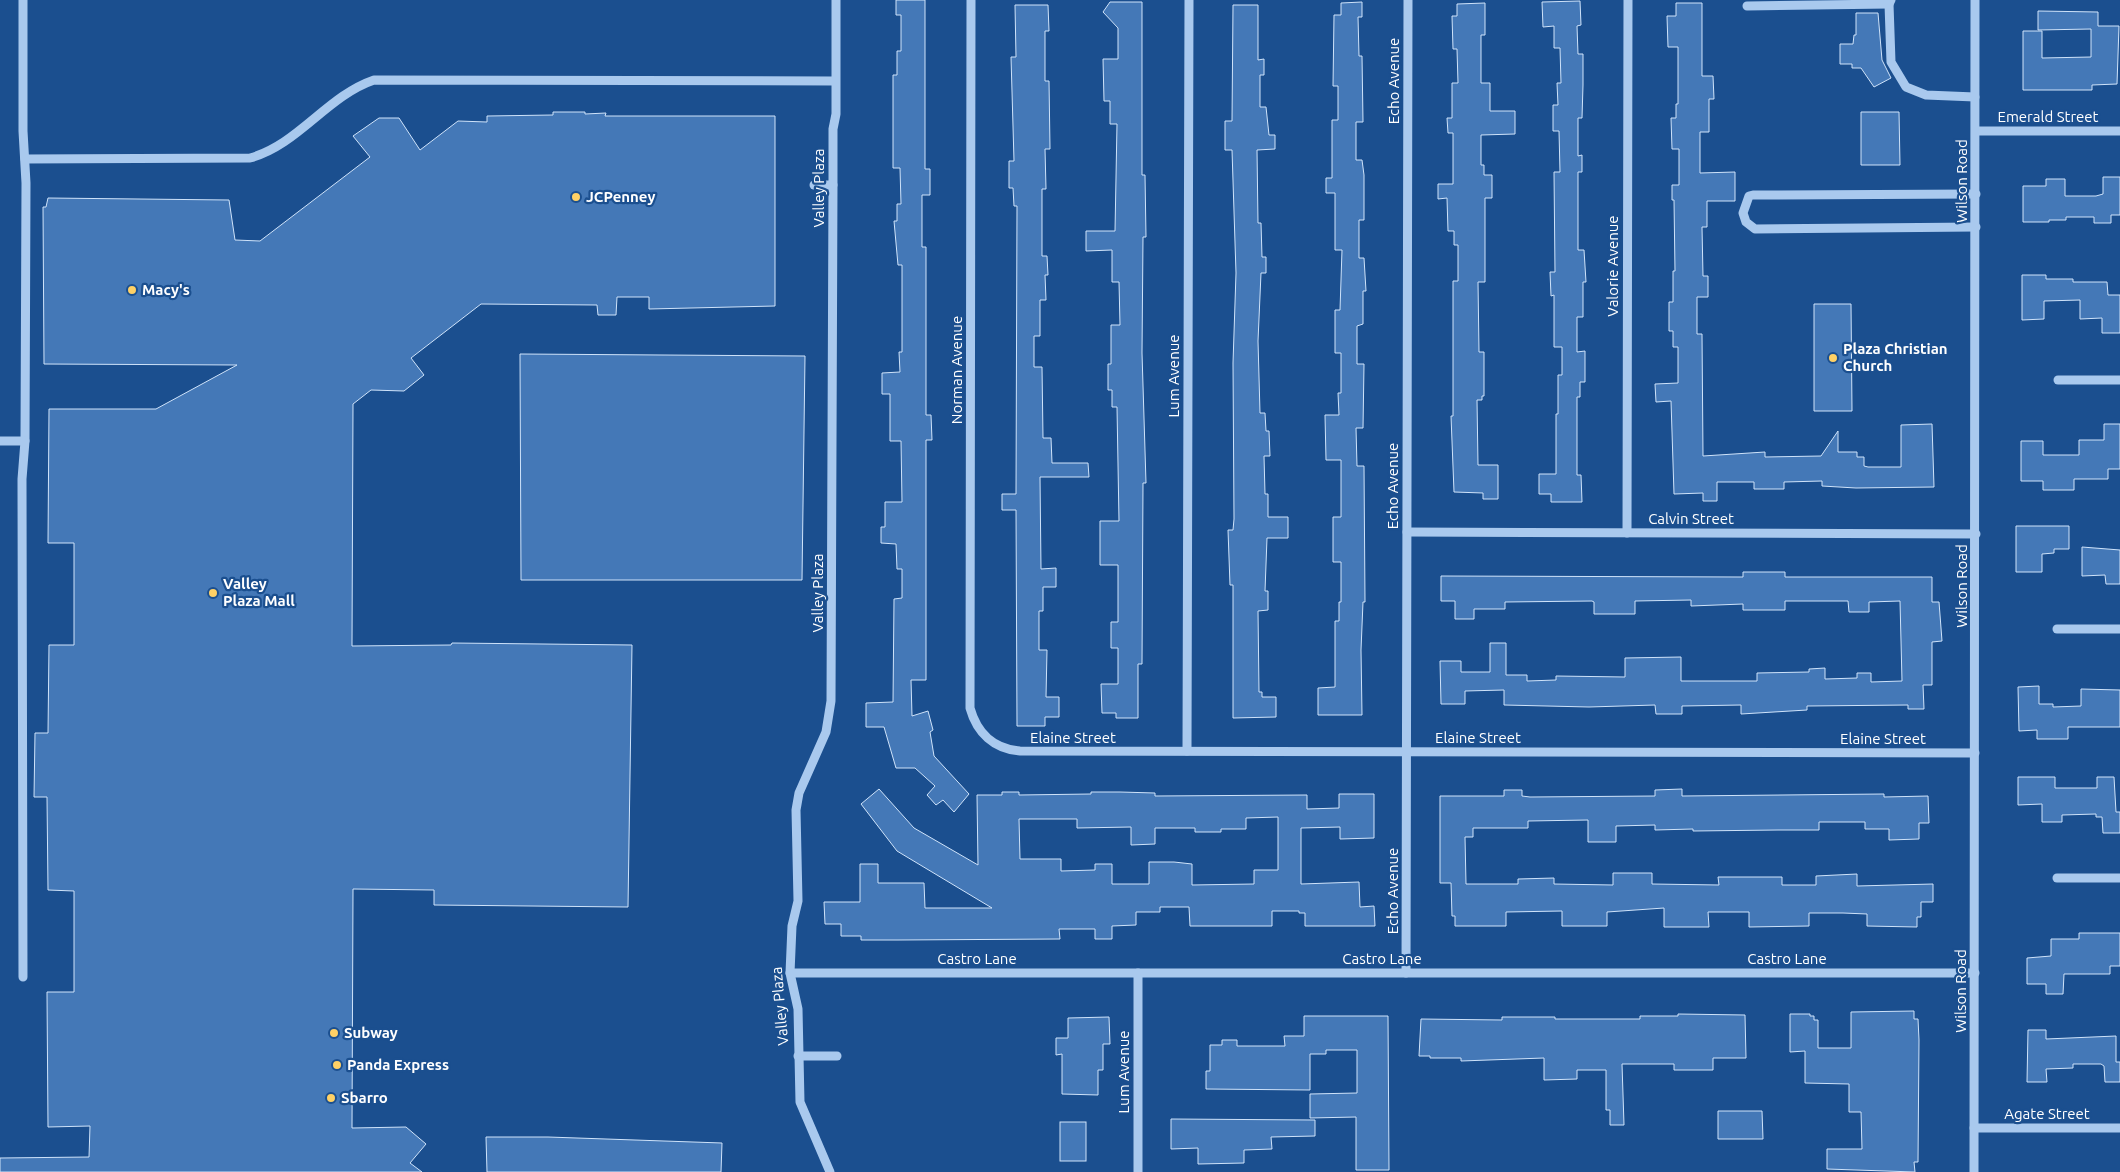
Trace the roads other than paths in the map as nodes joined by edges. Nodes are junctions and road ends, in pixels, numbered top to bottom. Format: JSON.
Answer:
{"nodes":[{"id":1,"x":22,"y":0,"type":"edge"},
{"id":2,"x":836,"y":0,"type":"edge"},
{"id":3,"x":971,"y":0,"type":"edge"},
{"id":4,"x":1189,"y":0,"type":"edge"},
{"id":5,"x":1408,"y":0,"type":"edge"},
{"id":6,"x":1628,"y":0,"type":"edge"},
{"id":7,"x":1975,"y":0,"type":"edge"},
{"id":8,"x":1890,"y":2,"type":"edge"},
{"id":9,"x":1746,"y":6,"type":"dead end"},
{"id":10,"x":835,"y":81,"type":"junction"},
{"id":11,"x":1975,"y":97,"type":"junction"},
{"id":12,"x":1976,"y":131,"type":"junction"},
{"id":13,"x":2120,"y":131,"type":"edge"},
{"id":14,"x":25,"y":160,"type":"junction"},
{"id":15,"x":814,"y":185,"type":"dead end"},
{"id":16,"x":833,"y":185,"type":"junction"},
{"id":17,"x":1976,"y":194,"type":"junction"},
{"id":18,"x":1976,"y":227,"type":"junction"},
{"id":19,"x":2058,"y":380,"type":"dead end"},
{"id":20,"x":2120,"y":380,"type":"edge"},
{"id":21,"x":0,"y":441,"type":"edge"},
{"id":22,"x":25,"y":441,"type":"junction"},
{"id":23,"x":1407,"y":532,"type":"junction"},
{"id":24,"x":1627,"y":533,"type":"junction"},
{"id":25,"x":1976,"y":534,"type":"junction"},
{"id":26,"x":2057,"y":629,"type":"dead end"},
{"id":27,"x":2120,"y":629,"type":"edge"},
{"id":28,"x":984,"y":736,"type":"joint"},
{"id":29,"x":1187,"y":752,"type":"junction"},
{"id":30,"x":1406,"y":752,"type":"junction"},
{"id":31,"x":1975,"y":753,"type":"junction"},
{"id":32,"x":2057,"y":878,"type":"dead end"},
{"id":33,"x":2120,"y":878,"type":"edge"},
{"id":34,"x":790,"y":973,"type":"junction"},
{"id":35,"x":1138,"y":973,"type":"junction"},
{"id":36,"x":1406,"y":973,"type":"junction"},
{"id":37,"x":1975,"y":973,"type":"junction"},
{"id":38,"x":24,"y":977,"type":"dead end"},
{"id":39,"x":798,"y":1056,"type":"junction"},
{"id":40,"x":837,"y":1056,"type":"dead end"},
{"id":41,"x":1974,"y":1128,"type":"junction"},
{"id":42,"x":2120,"y":1128,"type":"edge"},
{"id":43,"x":830,"y":1172,"type":"edge"},
{"id":44,"x":1138,"y":1172,"type":"edge"},
{"id":45,"x":1974,"y":1172,"type":"edge"}],
"edges":[{"from":1,"to":14,"type":"street"},
{"from":2,"to":10,"type":"street","name":"Valley Plaza"},
{"from":3,"to":28,"type":"street","name":"Norman Avenue"},
{"from":4,"to":29,"type":"street","name":"Lum Avenue"},
{"from":5,"to":23,"type":"street","name":"Echo Avenue"},
{"from":6,"to":24,"type":"street","name":"Valorie Avenue"},
{"from":7,"to":11,"type":"street","name":"Wilson Road"},
{"from":8,"to":9,"type":"street"},
{"from":8,"to":11,"type":"street"},
{"from":10,"to":14,"type":"street"},
{"from":10,"to":16,"type":"street","name":"Valley Plaza"},
{"from":11,"to":12,"type":"street","name":"Wilson Road"},
{"from":12,"to":13,"type":"street","name":"Emerald Street"},
{"from":12,"to":17,"type":"street","name":"Wilson Road"},
{"from":14,"to":22,"type":"street"},
{"from":15,"to":16,"type":"street"},
{"from":16,"to":34,"type":"street","name":"Valley Plaza"},
{"from":17,"to":18,"type":"street","name":"Wilson Road"},
{"from":17,"to":18,"type":"street"},
{"from":18,"to":25,"type":"street","name":"Wilson Road"},
{"from":19,"to":20,"type":"street"},
{"from":21,"to":22,"type":"street"},
{"from":22,"to":38,"type":"street"},
{"from":23,"to":24,"type":"street","name":"Calvin Street"},
{"from":23,"to":30,"type":"street","name":"Echo Avenue"},
{"from":24,"to":25,"type":"street","name":"Calvin Street"},
{"from":25,"to":31,"type":"street","name":"Wilson Road"},
{"from":26,"to":27,"type":"street"},
{"from":28,"to":29,"type":"street","name":"Elaine Street"},
{"from":29,"to":30,"type":"street","name":"Elaine Street"},
{"from":30,"to":31,"type":"street","name":"Elaine Street"},
{"from":30,"to":36,"type":"street","name":"Echo Avenue"},
{"from":31,"to":37,"type":"street","name":"Wilson Road"},
{"from":32,"to":33,"type":"street"},
{"from":34,"to":35,"type":"street","name":"Castro Lane"},
{"from":34,"to":39,"type":"street","name":"Valley Plaza"},
{"from":35,"to":36,"type":"street","name":"Castro Lane"},
{"from":35,"to":44,"type":"street","name":"Lum Avenue"},
{"from":36,"to":37,"type":"street","name":"Castro Lane"},
{"from":37,"to":41,"type":"street","name":"Wilson Road"},
{"from":39,"to":40,"type":"street"},
{"from":39,"to":43,"type":"street","name":"Valley Plaza"},
{"from":41,"to":42,"type":"street","name":"Agate Street"},
{"from":41,"to":45,"type":"street","name":"Wilson Road"}]}
